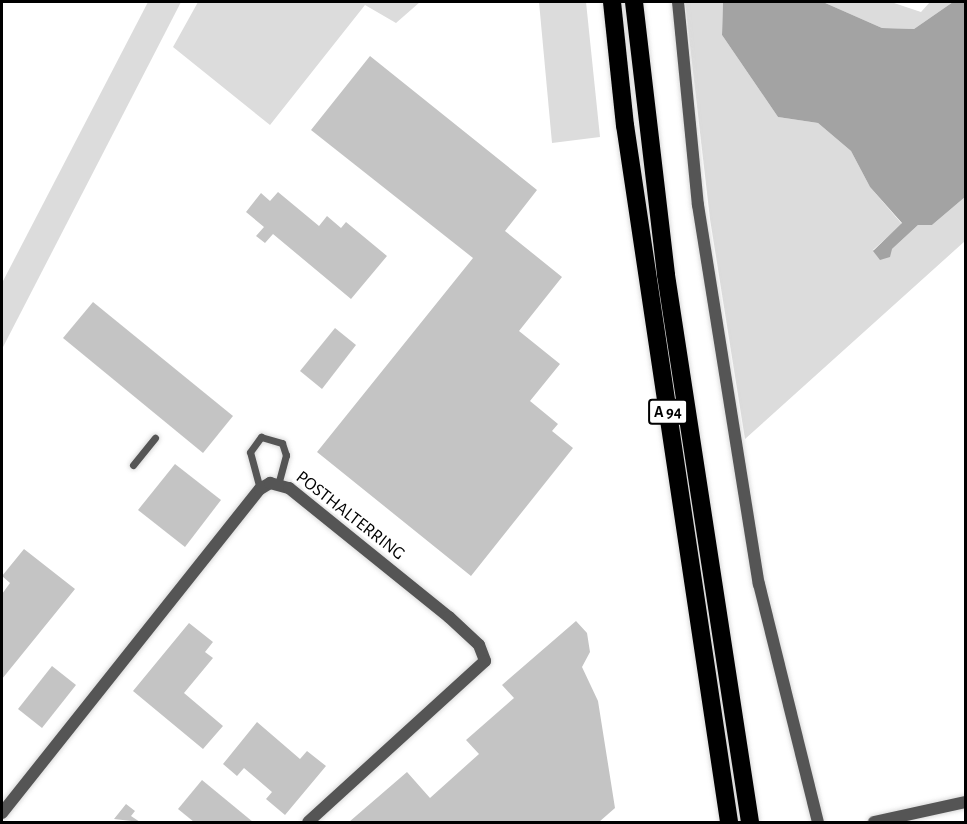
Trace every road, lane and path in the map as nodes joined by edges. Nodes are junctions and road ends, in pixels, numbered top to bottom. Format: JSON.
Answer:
{"nodes":[{"id":1,"x":612,"y":2,"type":"edge"},
{"id":2,"x":634,"y":2,"type":"edge"},
{"id":3,"x":678,"y":2,"type":"edge"},
{"id":4,"x":155,"y":438,"type":"dead end"},
{"id":5,"x":133,"y":465,"type":"dead end"},
{"id":6,"x":278,"y":484,"type":"junction"},
{"id":7,"x":260,"y":489,"type":"junction"},
{"id":8,"x":963,"y":805,"type":"edge"},
{"id":9,"x":2,"y":813,"type":"edge"},
{"id":10,"x":308,"y":822,"type":"edge"},
{"id":11,"x":729,"y":822,"type":"edge"},
{"id":12,"x":750,"y":822,"type":"edge"},
{"id":13,"x":818,"y":822,"type":"edge"},
{"id":14,"x":874,"y":822,"type":"edge"}],
"edges":[{"from":1,"to":11,"type":"highway","number":"A 94"},
{"from":2,"to":12,"type":"highway","number":"A 94"},
{"from":3,"to":13,"type":"street"},
{"from":4,"to":5,"type":"lane"},
{"from":6,"to":7,"type":"street","name":"POSTHALTERRING"},
{"from":6,"to":7,"type":"lane"},
{"from":6,"to":10,"type":"street","name":"POSTHALTERRING"},
{"from":7,"to":9,"type":"street"},
{"from":8,"to":14,"type":"street"}]}
